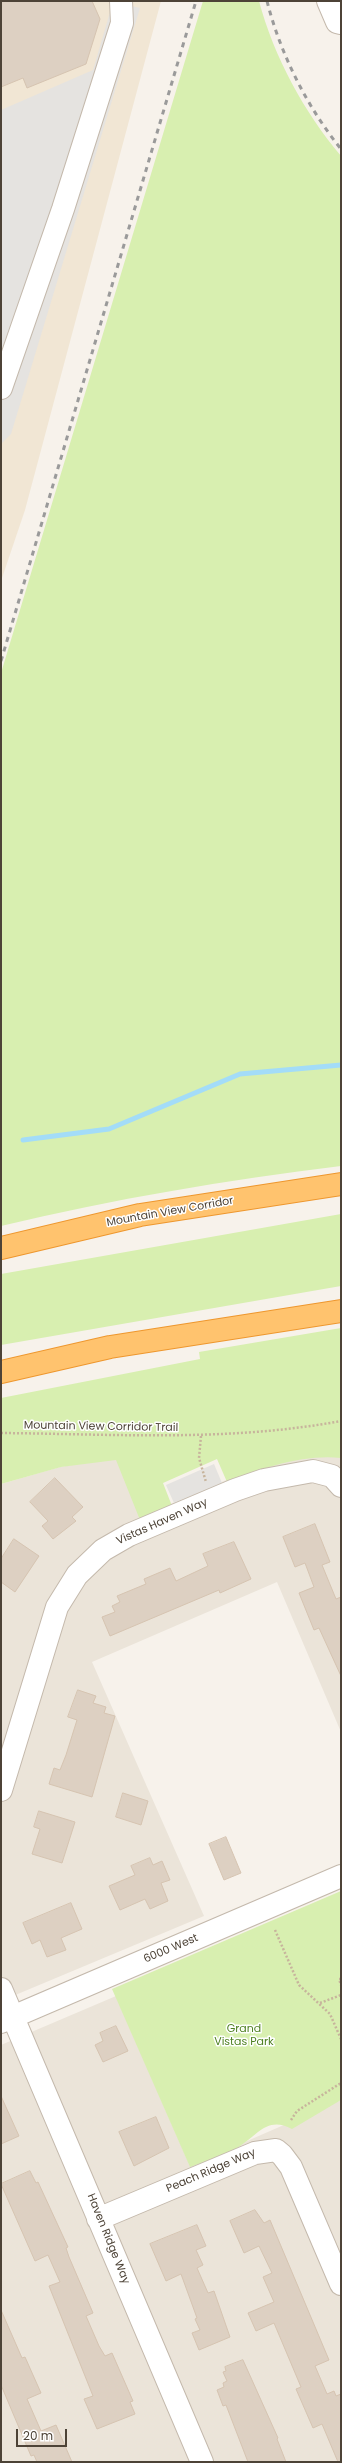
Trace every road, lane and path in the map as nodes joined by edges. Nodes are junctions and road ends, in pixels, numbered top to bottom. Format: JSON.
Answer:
{"nodes":[{"id":1,"x":121,"y":1,"type":"edge"},
{"id":2,"x":328,"y":1,"type":"edge"},
{"id":3,"x":341,"y":23,"type":"edge"},
{"id":4,"x":1,"y":332,"type":"edge"},
{"id":5,"x":11,"y":356,"type":"junction"},
{"id":6,"x":1,"y":388,"type":"edge"},
{"id":7,"x":341,"y":1184,"type":"edge"},
{"id":8,"x":1,"y":1248,"type":"edge"},
{"id":9,"x":341,"y":1311,"type":"edge"},
{"id":10,"x":1,"y":1372,"type":"edge"},
{"id":11,"x":341,"y":1421,"type":"edge"},
{"id":12,"x":1,"y":1433,"type":"edge"},
{"id":13,"x":201,"y":1436,"type":"junction"},
{"id":14,"x":201,"y":1469,"type":"dead end"},
{"id":15,"x":339,"y":1483,"type":"edge"},
{"id":16,"x":1,"y":1790,"type":"edge"},
{"id":17,"x":341,"y":1876,"type":"edge"},
{"id":18,"x":275,"y":1930,"type":"dead end"},
{"id":19,"x":341,"y":1978,"type":"edge"},
{"id":20,"x":341,"y":1985,"type":"edge"},
{"id":21,"x":1,"y":1988,"type":"edge"},
{"id":22,"x":341,"y":1995,"type":"edge"},
{"id":23,"x":319,"y":2003,"type":"junction"},
{"id":24,"x":7,"y":2019,"type":"edge"},
{"id":25,"x":341,"y":2038,"type":"edge"},
{"id":26,"x":341,"y":2083,"type":"edge"},
{"id":27,"x":291,"y":2120,"type":"dead end"},
{"id":28,"x":98,"y":2219,"type":"junction"},
{"id":29,"x":341,"y":2284,"type":"edge"},
{"id":30,"x":202,"y":2462,"type":"edge"}],
"edges":[{"from":1,"to":5,"type":"street"},
{"from":2,"to":3,"type":"street"},
{"from":4,"to":5,"type":"street"},
{"from":5,"to":6,"type":"street"},
{"from":7,"to":8,"type":"highway","name":"Mountain View Corridor"},
{"from":9,"to":10,"type":"highway"},
{"from":11,"to":13,"type":"path","name":"Mountain View Corridor Trail"},
{"from":12,"to":13,"type":"path","name":"Mountain View Corridor Trail"},
{"from":13,"to":14,"type":"path"},
{"from":15,"to":16,"type":"street","name":"Vistas Haven Way"},
{"from":17,"to":24,"type":"street","name":"6000 West"},
{"from":18,"to":23,"type":"path"},
{"from":19,"to":20,"type":"path"},
{"from":21,"to":24,"type":"street"},
{"from":22,"to":23,"type":"path"},
{"from":23,"to":25,"type":"path"},
{"from":24,"to":28,"type":"street","name":"Haven Ridge Way"},
{"from":26,"to":27,"type":"path"},
{"from":28,"to":29,"type":"street","name":"Peach Ridge Way"},
{"from":28,"to":30,"type":"street","name":"Haven Ridge Way"}]}
